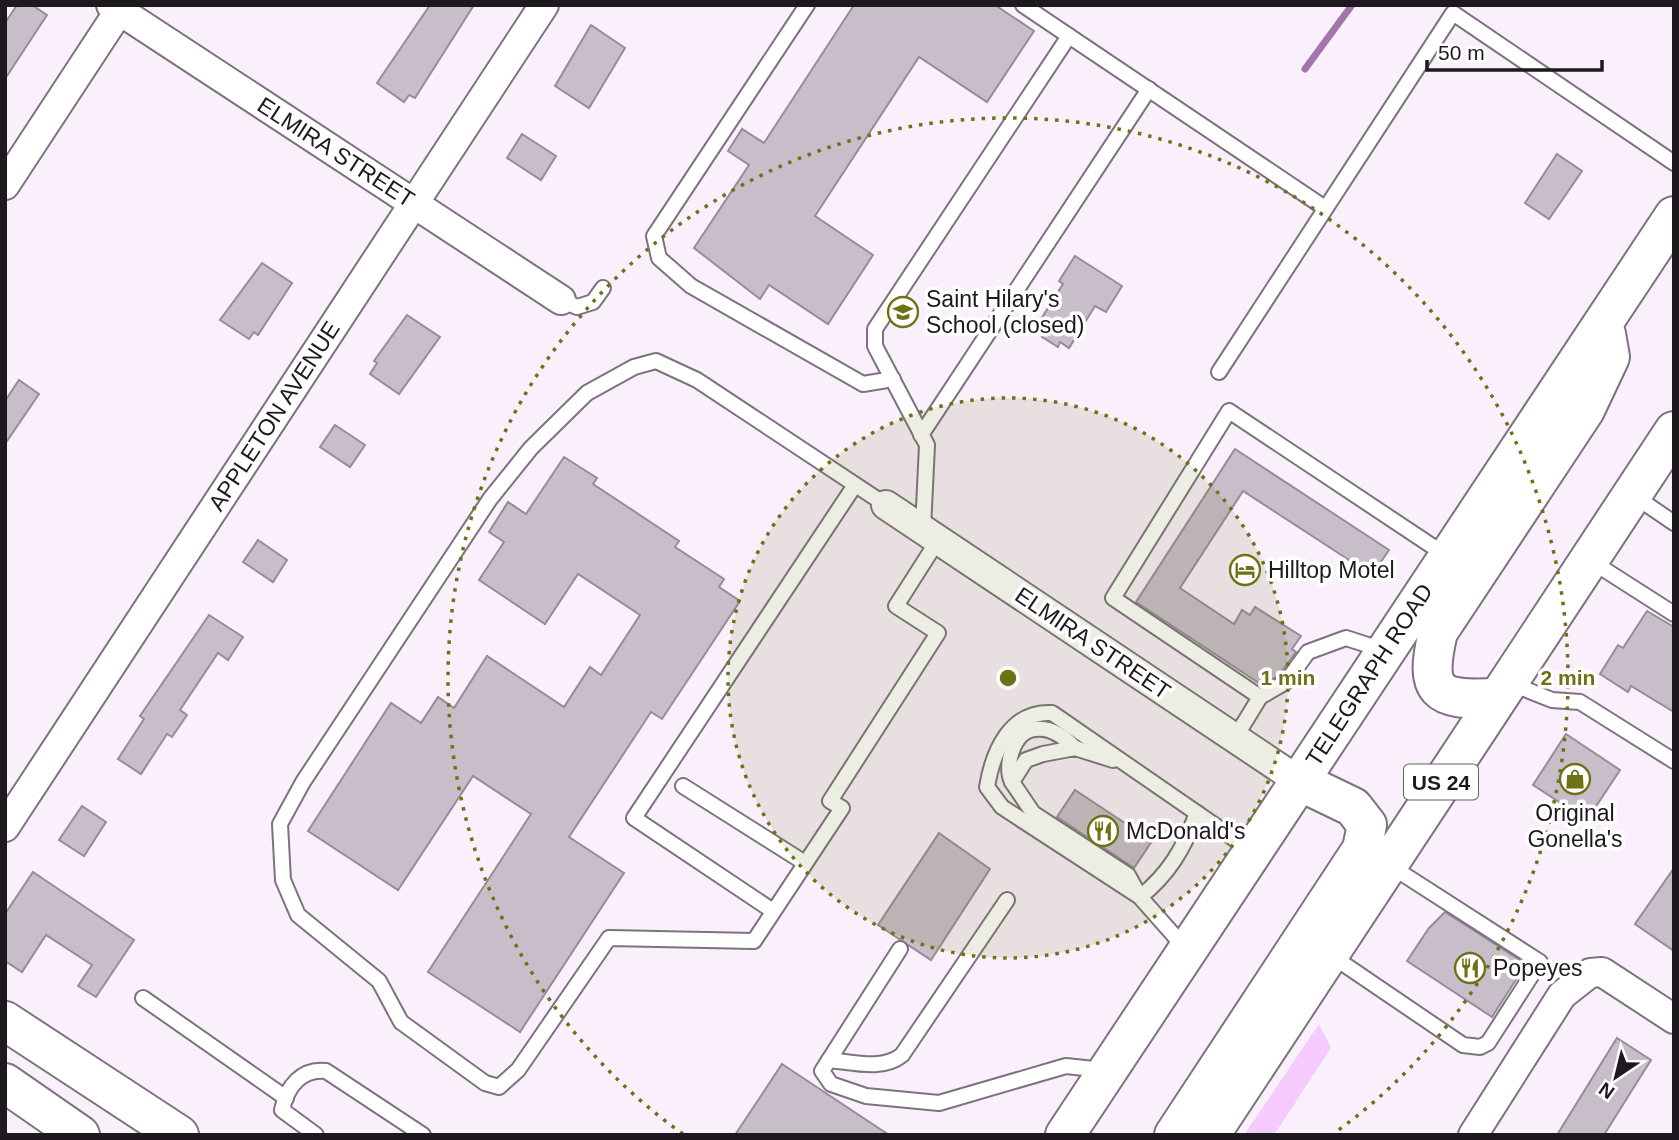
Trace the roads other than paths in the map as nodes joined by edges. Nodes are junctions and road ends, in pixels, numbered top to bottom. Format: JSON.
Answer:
{"nodes":[{"id":1,"x":544,"y":5,"type":"edge"},
{"id":2,"x":807,"y":5,"type":"edge"},
{"id":3,"x":1023,"y":5,"type":"edge"},
{"id":4,"x":118,"y":7,"type":"edge"},
{"id":5,"x":1069,"y":36,"type":"junction"},
{"id":6,"x":1149,"y":89,"type":"junction"},
{"id":7,"x":1674,"y":163,"type":"edge"},
{"id":8,"x":5,"y":185,"type":"edge"},
{"id":9,"x":414,"y":203,"type":"junction"},
{"id":10,"x":1325,"y":208,"type":"junction"},
{"id":11,"x":1674,"y":216,"type":"edge"},
{"id":12,"x":603,"y":288,"type":"dead end"},
{"id":13,"x":561,"y":300,"type":"joint"},
{"id":14,"x":1604,"y":325,"type":"junction"},
{"id":15,"x":1219,"y":372,"type":"dead end"},
{"id":16,"x":893,"y":379,"type":"junction"},
{"id":17,"x":1673,"y":432,"type":"edge"},
{"id":18,"x":921,"y":435,"type":"junction"},
{"id":19,"x":855,"y":485,"type":"junction"},
{"id":20,"x":1632,"y":494,"type":"junction"},
{"id":21,"x":887,"y":506,"type":"joint"},
{"id":22,"x":1674,"y":523,"type":"edge"},
{"id":23,"x":930,"y":535,"type":"junction"},
{"id":24,"x":1448,"y":556,"type":"junction"},
{"id":25,"x":1587,"y":559,"type":"junction"},
{"id":26,"x":1674,"y":614,"type":"edge"},
{"id":27,"x":1384,"y":651,"type":"junction"},
{"id":28,"x":1502,"y":690,"type":"junction"},
{"id":29,"x":1260,"y":697,"type":"junction"},
{"id":30,"x":1236,"y":737,"type":"junction"},
{"id":31,"x":1075,"y":748,"type":"junction"},
{"id":32,"x":1674,"y":761,"type":"edge"},
{"id":33,"x":1128,"y":765,"type":"junction"},
{"id":34,"x":1299,"y":781,"type":"junction"},
{"id":35,"x":1012,"y":782,"type":"junction"},
{"id":36,"x":683,"y":786,"type":"dead end"},
{"id":37,"x":1196,"y":813,"type":"junction"},
{"id":38,"x":5,"y":827,"type":"edge"},
{"id":39,"x":1254,"y":851,"type":"junction"},
{"id":40,"x":1376,"y":851,"type":"junction"},
{"id":41,"x":805,"y":863,"type":"junction"},
{"id":42,"x":1140,"y":897,"type":"junction"},
{"id":43,"x":1007,"y":900,"type":"dead end"},
{"id":44,"x":773,"y":911,"type":"junction"},
{"id":45,"x":900,"y":949,"type":"dead end"},
{"id":46,"x":1187,"y":951,"type":"junction"},
{"id":47,"x":1328,"y":953,"type":"junction"},
{"id":48,"x":143,"y":998,"type":"dead end"},
{"id":49,"x":1674,"y":1019,"type":"edge"},
{"id":50,"x":5,"y":1021,"type":"edge"},
{"id":51,"x":829,"y":1060,"type":"junction"},
{"id":52,"x":1107,"y":1071,"type":"junction"},
{"id":53,"x":5,"y":1083,"type":"edge"},
{"id":54,"x":286,"y":1098,"type":"junction"},
{"id":55,"x":80,"y":1135,"type":"edge"},
{"id":56,"x":179,"y":1135,"type":"edge"},
{"id":57,"x":316,"y":1135,"type":"edge"},
{"id":58,"x":423,"y":1135,"type":"edge"},
{"id":59,"x":1065,"y":1135,"type":"edge"},
{"id":60,"x":1174,"y":1135,"type":"edge"},
{"id":61,"x":1210,"y":1135,"type":"edge"},
{"id":62,"x":1473,"y":1135,"type":"edge"}],
"edges":[{"from":1,"to":9,"type":"street","name":"APPLETON AVENUE"},
{"from":2,"to":16,"type":"lane"},
{"from":3,"to":5,"type":"lane"},
{"from":4,"to":8,"type":"street"},
{"from":4,"to":9,"type":"street","name":"ELMIRA STREET"},
{"from":5,"to":6,"type":"lane"},
{"from":5,"to":16,"type":"lane"},
{"from":6,"to":10,"type":"lane"},
{"from":6,"to":18,"type":"lane"},
{"from":7,"to":10,"type":"lane"},
{"from":9,"to":13,"type":"street","name":"ELMIRA STREET"},
{"from":9,"to":38,"type":"street","name":"APPLETON AVENUE"},
{"from":10,"to":15,"type":"lane"},
{"from":11,"to":14,"type":"main road","name":"TELEGRAPH ROAD"},
{"from":12,"to":13,"type":"lane"},
{"from":14,"to":24,"type":"main road","name":"TELEGRAPH ROAD"},
{"from":14,"to":28,"type":"main road"},
{"from":16,"to":18,"type":"lane"},
{"from":17,"to":20,"type":"main road","number":"US 24"},
{"from":18,"to":23,"type":"lane"},
{"from":19,"to":21,"type":"lane"},
{"from":19,"to":44,"type":"lane"},
{"from":19,"to":44,"type":"lane"},
{"from":20,"to":22,"type":"lane"},
{"from":20,"to":25,"type":"main road","number":"US 24"},
{"from":21,"to":23,"type":"street","name":"ELMIRA STREET"},
{"from":23,"to":30,"type":"street","name":"ELMIRA STREET"},
{"from":23,"to":41,"type":"lane"},
{"from":24,"to":27,"type":"main road","name":"TELEGRAPH ROAD"},
{"from":24,"to":29,"type":"lane"},
{"from":25,"to":26,"type":"lane"},
{"from":25,"to":28,"type":"main road","number":"US 24"},
{"from":27,"to":29,"type":"lane"},
{"from":27,"to":34,"type":"main road","name":"TELEGRAPH ROAD"},
{"from":28,"to":32,"type":"lane"},
{"from":28,"to":40,"type":"main road","number":"US 24"},
{"from":29,"to":30,"type":"lane"},
{"from":30,"to":34,"type":"street","name":"ELMIRA STREET"},
{"from":31,"to":33,"type":"lane"},
{"from":31,"to":35,"type":"lane"},
{"from":31,"to":35,"type":"lane"},
{"from":33,"to":37,"type":"lane"},
{"from":33,"to":42,"type":"lane"},
{"from":34,"to":39,"type":"main road","name":"TELEGRAPH ROAD"},
{"from":34,"to":40,"type":"main road"},
{"from":35,"to":42,"type":"lane"},
{"from":36,"to":41,"type":"lane"},
{"from":37,"to":39,"type":"lane"},
{"from":37,"to":42,"type":"lane"},
{"from":39,"to":46,"type":"main road","name":"TELEGRAPH ROAD"},
{"from":40,"to":47,"type":"main road","number":"US 24"},
{"from":40,"to":47,"type":"lane"},
{"from":40,"to":60,"type":"main road"},
{"from":41,"to":44,"type":"lane"},
{"from":42,"to":46,"type":"lane"},
{"from":43,"to":51,"type":"lane"},
{"from":45,"to":51,"type":"lane"},
{"from":46,"to":52,"type":"main road","name":"TELEGRAPH ROAD"},
{"from":47,"to":61,"type":"main road","number":"US 24"},
{"from":48,"to":54,"type":"lane"},
{"from":49,"to":62,"type":"street"},
{"from":50,"to":56,"type":"main road"},
{"from":51,"to":52,"type":"lane"},
{"from":52,"to":59,"type":"main road","name":"TELEGRAPH ROAD"},
{"from":53,"to":55,"type":"main road"},
{"from":54,"to":57,"type":"lane"},
{"from":54,"to":58,"type":"lane"}]}
